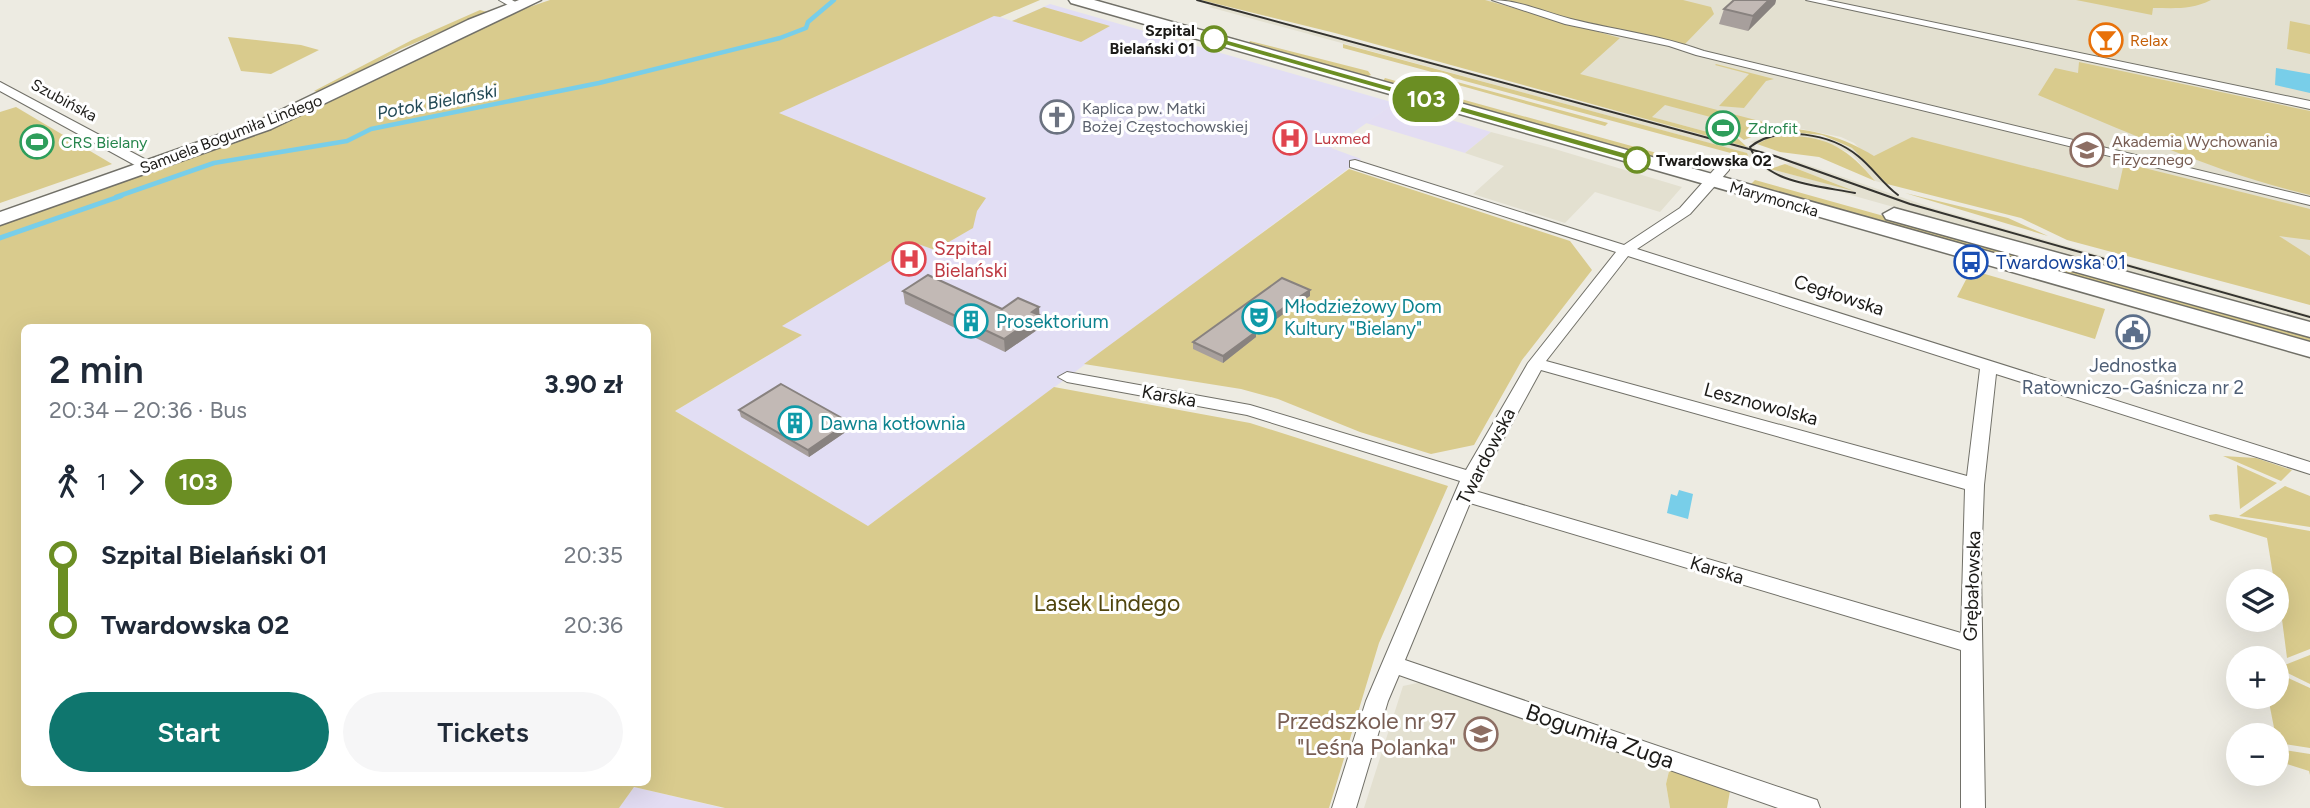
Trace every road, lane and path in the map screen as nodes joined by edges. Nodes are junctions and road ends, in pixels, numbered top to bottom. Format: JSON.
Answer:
{"nodes":[{"id":1,"x":1077,"y":0,"type":"edge"},
{"id":2,"x":1125,"y":0,"type":"edge"},
{"id":3,"x":1497,"y":0,"type":"edge"},
{"id":4,"x":1811,"y":0,"type":"edge"},
{"id":5,"x":518,"y":2,"type":"edge"},
{"id":6,"x":1237,"y":36,"type":"junction"},
{"id":7,"x":0,"y":86,"type":"edge"},
{"id":8,"x":2310,"y":105,"type":"edge"},
{"id":9,"x":1355,"y":164,"type":"dead end"},
{"id":10,"x":148,"y":166,"type":"junction"},
{"id":11,"x":1717,"y":174,"type":"junction"},
{"id":12,"x":2310,"y":201,"type":"edge"},
{"id":13,"x":0,"y":219,"type":"edge"},
{"id":14,"x":1627,"y":249,"type":"junction"},
{"id":15,"x":2310,"y":330,"type":"edge"},
{"id":16,"x":2310,"y":350,"type":"edge"},
{"id":17,"x":1536,"y":363,"type":"junction"},
{"id":18,"x":1989,"y":365,"type":"junction"},
{"id":19,"x":1067,"y":377,"type":"dead end"},
{"id":20,"x":2310,"y":468,"type":"edge"},
{"id":21,"x":1975,"y":485,"type":"junction"},
{"id":22,"x":1468,"y":486,"type":"junction"},
{"id":23,"x":1970,"y":644,"type":"junction"},
{"id":24,"x":1392,"y":664,"type":"junction"},
{"id":25,"x":1344,"y":808,"type":"edge"},
{"id":26,"x":1808,"y":808,"type":"edge"},
{"id":27,"x":1973,"y":808,"type":"edge"}],
"edges":[{"from":1,"to":6,"type":"main road","name":"Marymoncka"},
{"from":2,"to":6,"type":"main road","name":"Marymoncka"},
{"from":3,"to":12,"type":"street"},
{"from":4,"to":8,"type":"street"},
{"from":5,"to":10,"type":"main road","name":"Samuela Bogumiła Lindego"},
{"from":6,"to":11,"type":"main road","name":"Marymoncka"},
{"from":7,"to":10,"type":"street","name":"Szubińska"},
{"from":9,"to":14,"type":"street","name":"Cegłowska"},
{"from":10,"to":13,"type":"main road","name":"Samuela Bogumiła Lindego"},
{"from":11,"to":14,"type":"street","name":"Twardowska"},
{"from":11,"to":15,"type":"main road","name":"Marymoncka"},
{"from":11,"to":16,"type":"main road","name":"Marymoncka"},
{"from":14,"to":17,"type":"street","name":"Twardowska"},
{"from":14,"to":18,"type":"street","name":"Cegłowska"},
{"from":17,"to":21,"type":"street","name":"Lesznowolska"},
{"from":17,"to":22,"type":"street","name":"Twardowska"},
{"from":18,"to":20,"type":"street","name":"Cegłowska"},
{"from":18,"to":21,"type":"street","name":"Grębałowska"},
{"from":19,"to":22,"type":"street","name":"Karska"},
{"from":21,"to":23,"type":"street","name":"Grębałowska"},
{"from":22,"to":23,"type":"street","name":"Karska"},
{"from":22,"to":24,"type":"street","name":"Twardowska"},
{"from":23,"to":27,"type":"street","name":"Grębałowska"},
{"from":24,"to":25,"type":"street","name":"Twardowska"},
{"from":24,"to":26,"type":"street","name":"Bogumiła Zuga"}]}
